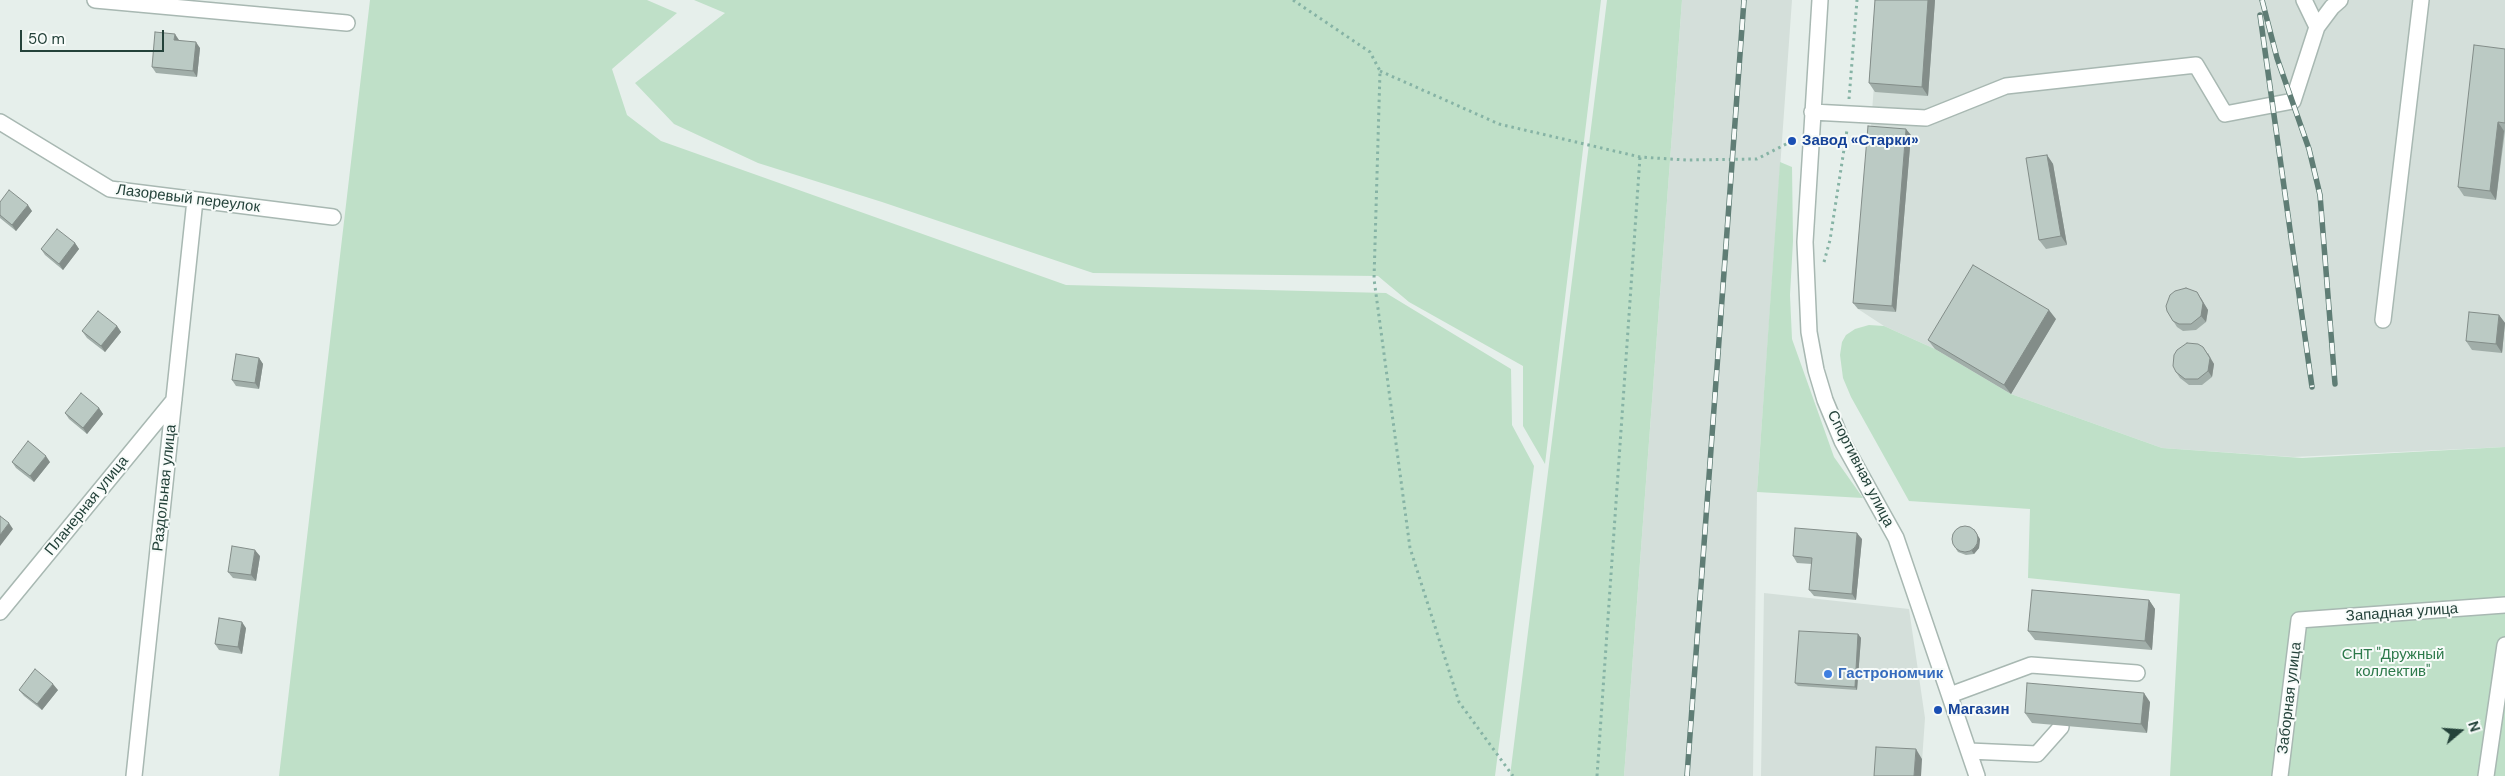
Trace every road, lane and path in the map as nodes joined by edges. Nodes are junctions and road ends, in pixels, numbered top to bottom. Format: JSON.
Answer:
{"nodes":[{"id":1,"x":95,"y":0,"type":"edge"},
{"id":2,"x":1293,"y":0,"type":"edge"},
{"id":3,"x":1820,"y":0,"type":"edge"},
{"id":4,"x":1856,"y":0,"type":"edge"},
{"id":5,"x":2304,"y":0,"type":"edge"},
{"id":6,"x":2340,"y":0,"type":"edge"},
{"id":7,"x":2421,"y":0,"type":"edge"},
{"id":8,"x":347,"y":23,"type":"dead end"},
{"id":9,"x":2317,"y":27,"type":"junction"},
{"id":10,"x":1380,"y":71,"type":"junction"},
{"id":11,"x":1812,"y":112,"type":"junction"},
{"id":12,"x":1848,"y":114,"type":"junction"},
{"id":13,"x":0,"y":122,"type":"edge"},
{"id":14,"x":1792,"y":141,"type":"dead end"},
{"id":15,"x":1640,"y":157,"type":"junction"},
{"id":16,"x":195,"y":200,"type":"junction"},
{"id":17,"x":333,"y":217,"type":"dead end"},
{"id":18,"x":1823,"y":266,"type":"dead end"},
{"id":19,"x":2383,"y":320,"type":"dead end"},
{"id":20,"x":174,"y":400,"type":"junction"},
{"id":21,"x":2505,"y":605,"type":"edge"},
{"id":22,"x":0,"y":612,"type":"edge"},
{"id":23,"x":2299,"y":620,"type":"joint"},
{"id":24,"x":2505,"y":645,"type":"edge"},
{"id":25,"x":2137,"y":673,"type":"dead end"},
{"id":26,"x":1950,"y":695,"type":"junction"},
{"id":27,"x":2061,"y":727,"type":"edge"},
{"id":28,"x":1969,"y":751,"type":"junction"},
{"id":29,"x":134,"y":776,"type":"edge"},
{"id":30,"x":1513,"y":776,"type":"edge"},
{"id":31,"x":1597,"y":776,"type":"edge"},
{"id":32,"x":1977,"y":776,"type":"edge"},
{"id":33,"x":2280,"y":776,"type":"edge"},
{"id":34,"x":2486,"y":776,"type":"edge"}],
"edges":[{"from":1,"to":8,"type":"street"},
{"from":2,"to":10,"type":"path"},
{"from":3,"to":11,"type":"street","name":"Спортивная улица"},
{"from":4,"to":12,"type":"path"},
{"from":5,"to":9,"type":"street"},
{"from":6,"to":9,"type":"street"},
{"from":7,"to":19,"type":"street"},
{"from":9,"to":12,"type":"street"},
{"from":10,"to":15,"type":"path"},
{"from":10,"to":30,"type":"path"},
{"from":11,"to":12,"type":"street"},
{"from":11,"to":26,"type":"street","name":"Спортивная улица"},
{"from":12,"to":18,"type":"path"},
{"from":13,"to":16,"type":"street","name":"Лазоревый переулок"},
{"from":14,"to":15,"type":"path"},
{"from":15,"to":31,"type":"path"},
{"from":16,"to":17,"type":"street","name":"Лазоревый переулок"},
{"from":16,"to":20,"type":"street","name":"Раздольная улица"},
{"from":20,"to":22,"type":"street","name":"Планерная улица"},
{"from":20,"to":29,"type":"street","name":"Раздольная улица"},
{"from":21,"to":23,"type":"street","name":"Западная улица"},
{"from":23,"to":33,"type":"street","name":"Заборная улица"},
{"from":24,"to":34,"type":"street"},
{"from":25,"to":26,"type":"street"},
{"from":26,"to":28,"type":"street","name":"Спортивная улица"},
{"from":27,"to":28,"type":"street"},
{"from":28,"to":32,"type":"street","name":"Спортивная улица"}]}
